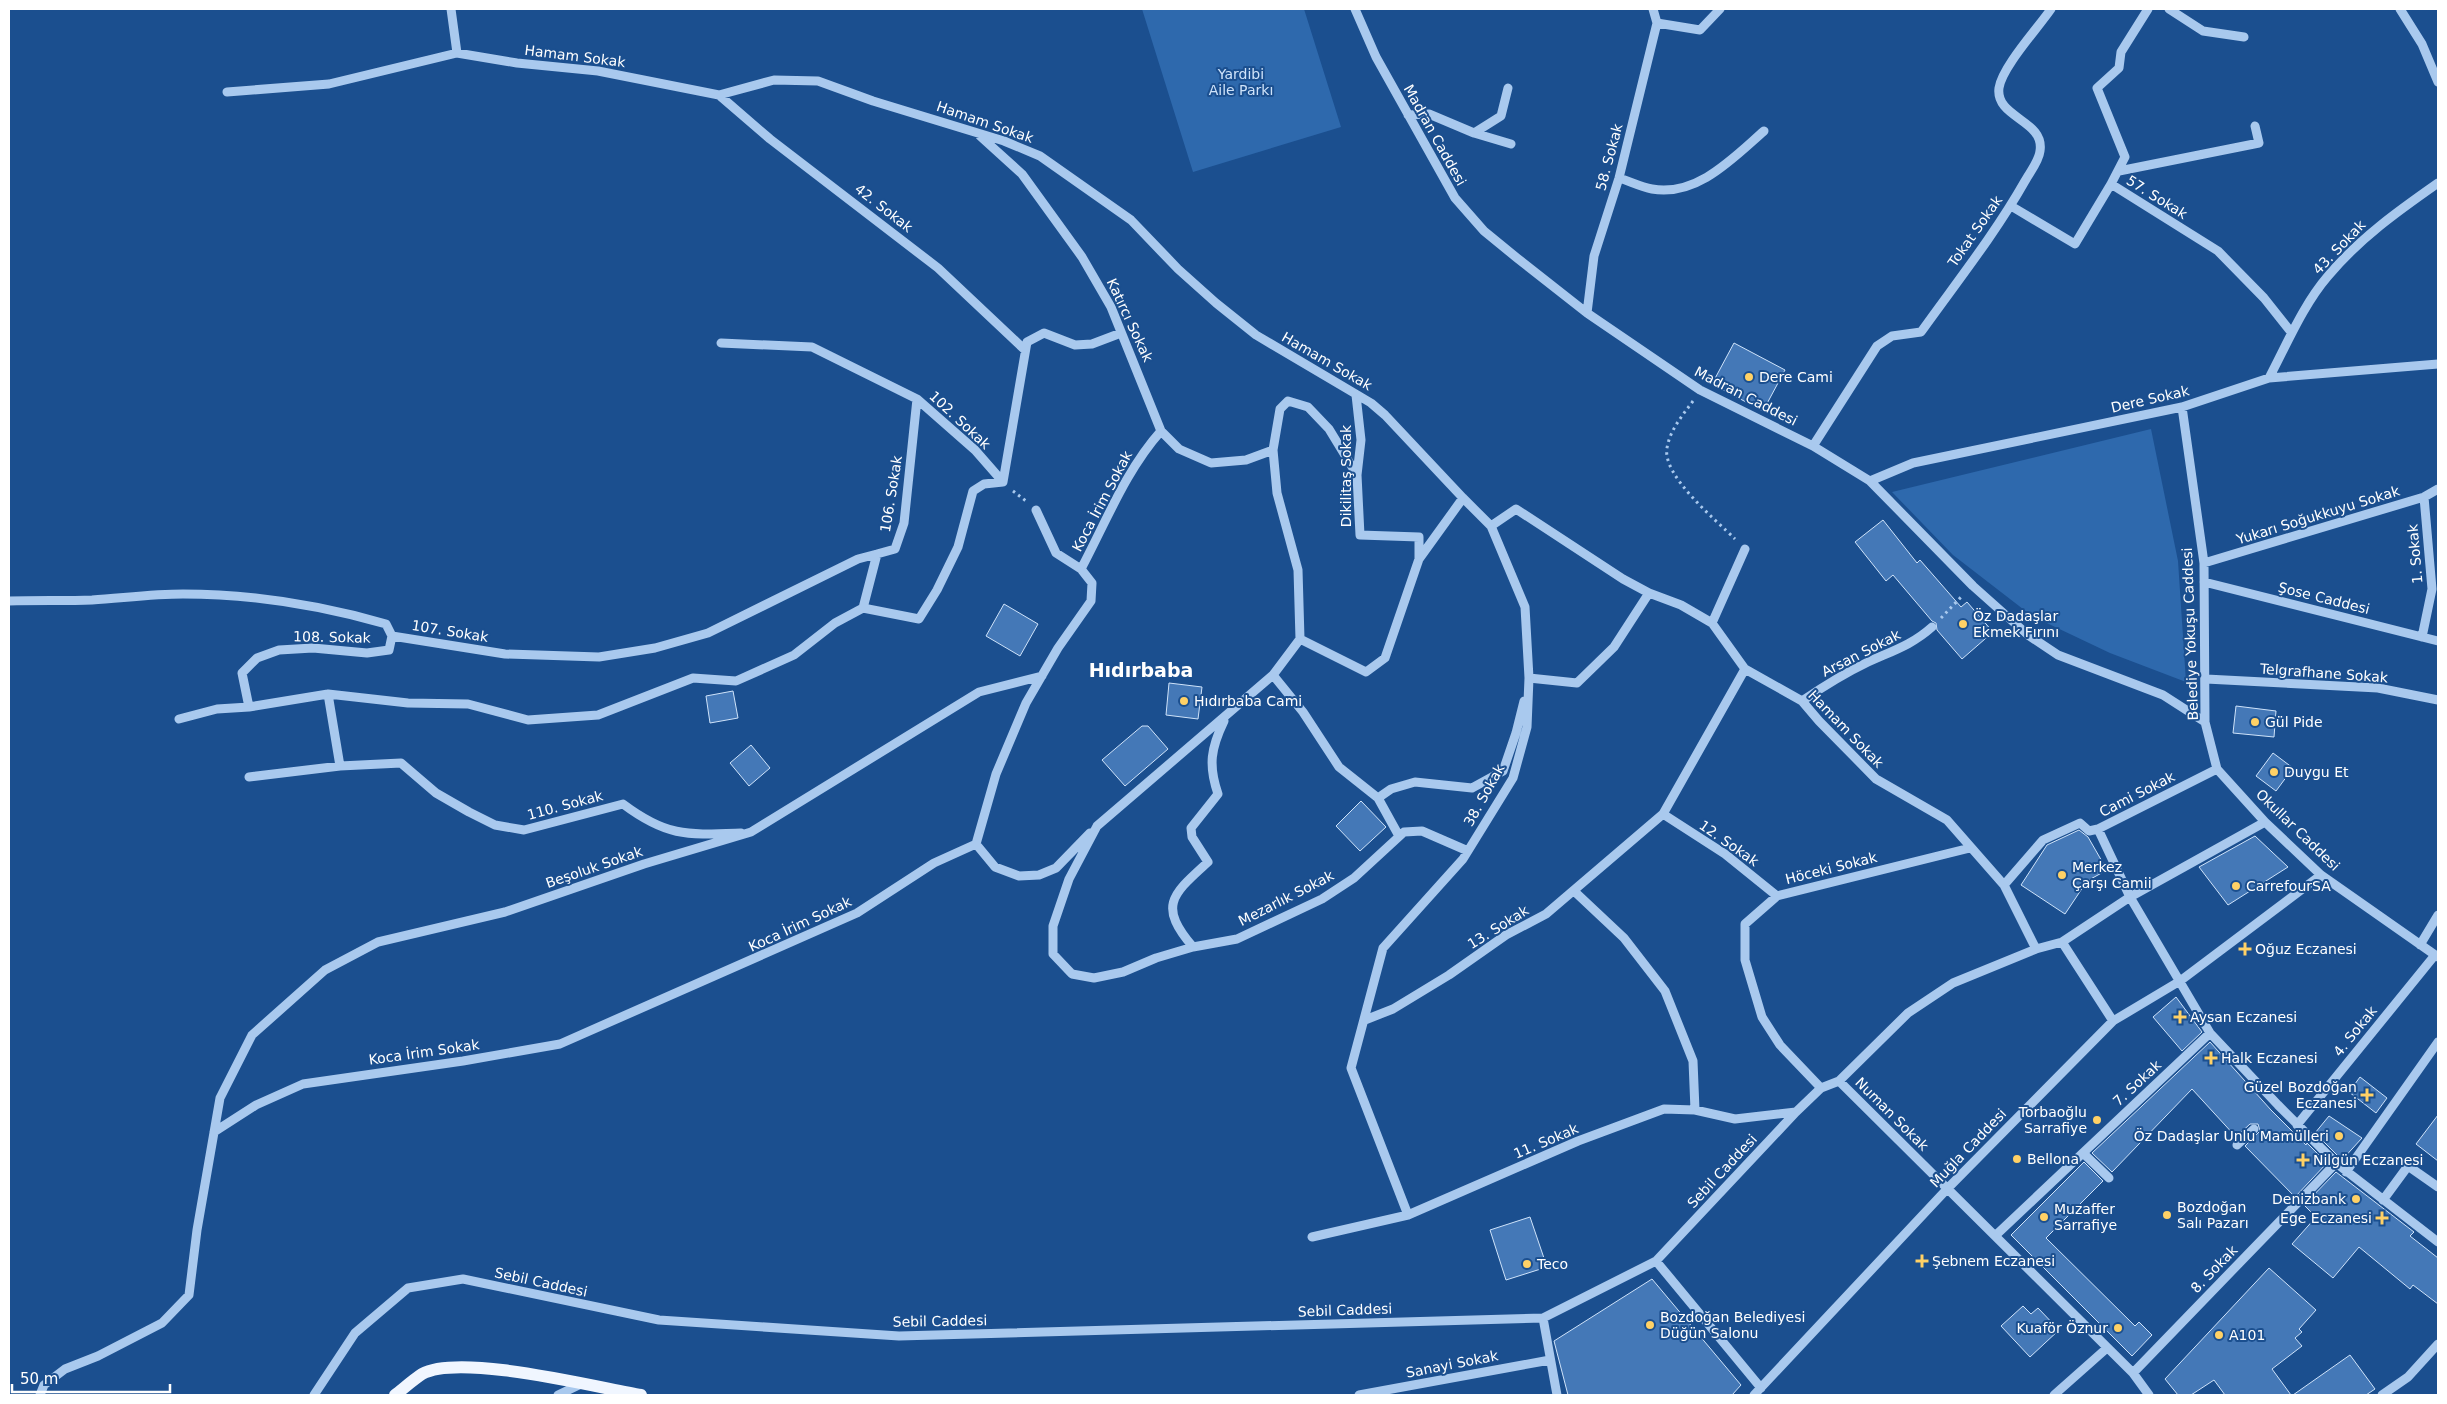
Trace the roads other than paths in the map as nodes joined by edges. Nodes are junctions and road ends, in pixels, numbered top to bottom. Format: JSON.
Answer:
{"nodes":[{"id":1,"x":451,"y":9,"type":"edge"},
{"id":2,"x":1355,"y":9,"type":"edge"},
{"id":3,"x":1653,"y":9,"type":"edge"},
{"id":4,"x":1720,"y":9,"type":"edge"},
{"id":5,"x":2051,"y":9,"type":"edge"},
{"id":6,"x":2148,"y":9,"type":"edge"},
{"id":7,"x":2169,"y":9,"type":"edge"},
{"id":8,"x":2400,"y":9,"type":"edge"},
{"id":9,"x":1657,"y":23,"type":"junction"},
{"id":10,"x":2244,"y":37,"type":"dead end"},
{"id":11,"x":458,"y":53,"type":"junction"},
{"id":12,"x":2438,"y":82,"type":"edge"},
{"id":13,"x":1508,"y":88,"type":"dead end"},
{"id":14,"x":227,"y":92,"type":"dead end"},
{"id":15,"x":719,"y":95,"type":"junction"},
{"id":16,"x":1408,"y":115,"type":"junction"},
{"id":17,"x":2255,"y":126,"type":"dead end"},
{"id":18,"x":1764,"y":131,"type":"dead end"},
{"id":19,"x":1474,"y":133,"type":"junction"},
{"id":20,"x":978,"y":135,"type":"junction"},
{"id":21,"x":1511,"y":144,"type":"dead end"},
{"id":22,"x":2119,"y":171,"type":"junction"},
{"id":23,"x":1619,"y":178,"type":"junction"},
{"id":24,"x":2438,"y":183,"type":"edge"},
{"id":25,"x":2111,"y":184,"type":"junction"},
{"id":26,"x":2011,"y":206,"type":"junction"},
{"id":27,"x":1587,"y":313,"type":"junction"},
{"id":28,"x":2291,"y":332,"type":"junction"},
{"id":29,"x":1121,"y":333,"type":"junction"},
{"id":30,"x":721,"y":343,"type":"dead end"},
{"id":31,"x":1026,"y":350,"type":"junction"},
{"id":32,"x":2438,"y":364,"type":"edge"},
{"id":33,"x":2269,"y":378,"type":"junction"},
{"id":34,"x":1356,"y":395,"type":"junction"},
{"id":35,"x":917,"y":399,"type":"junction"},
{"id":36,"x":2182,"y":407,"type":"junction"},
{"id":37,"x":1162,"y":431,"type":"junction"},
{"id":38,"x":1813,"y":446,"type":"junction"},
{"id":39,"x":1273,"y":450,"type":"junction"},
{"id":40,"x":1357,"y":474,"type":"junction"},
{"id":41,"x":1870,"y":480,"type":"junction"},
{"id":42,"x":1003,"y":482,"type":"junction"},
{"id":43,"x":2438,"y":489,"type":"edge"},
{"id":44,"x":2424,"y":497,"type":"junction"},
{"id":45,"x":1463,"y":498,"type":"junction"},
{"id":46,"x":1036,"y":510,"type":"road end"},
{"id":47,"x":1491,"y":526,"type":"junction"},
{"id":48,"x":1745,"y":549,"type":"road end"},
{"id":49,"x":877,"y":554,"type":"junction"},
{"id":50,"x":1420,"y":560,"type":"junction"},
{"id":51,"x":2204,"y":563,"type":"junction"},
{"id":52,"x":1081,"y":569,"type":"junction"},
{"id":53,"x":2204,"y":582,"type":"junction"},
{"id":54,"x":1649,"y":593,"type":"junction"},
{"id":55,"x":9,"y":601,"type":"edge"},
{"id":56,"x":863,"y":608,"type":"junction"},
{"id":57,"x":1712,"y":624,"type":"junction"},
{"id":58,"x":1932,"y":627,"type":"road end"},
{"id":59,"x":392,"y":636,"type":"junction"},
{"id":60,"x":2422,"y":637,"type":"junction"},
{"id":61,"x":1300,"y":639,"type":"junction"},
{"id":62,"x":2438,"y":641,"type":"edge"},
{"id":63,"x":1745,"y":669,"type":"junction"},
{"id":64,"x":1273,"y":674,"type":"junction"},
{"id":65,"x":1042,"y":676,"type":"junction"},
{"id":66,"x":1530,"y":678,"type":"junction"},
{"id":67,"x":2206,"y":679,"type":"junction"},
{"id":68,"x":328,"y":694,"type":"junction"},
{"id":69,"x":2438,"y":700,"type":"edge"},
{"id":70,"x":1802,"y":701,"type":"junction"},
{"id":71,"x":248,"y":707,"type":"junction"},
{"id":72,"x":1226,"y":716,"type":"junction"},
{"id":73,"x":179,"y":719,"type":"dead end"},
{"id":74,"x":2206,"y":722,"type":"junction"},
{"id":75,"x":340,"y":766,"type":"junction"},
{"id":76,"x":2217,"y":769,"type":"junction"},
{"id":77,"x":249,"y":777,"type":"dead end"},
{"id":78,"x":1378,"y":798,"type":"junction"},
{"id":79,"x":1663,"y":814,"type":"junction"},
{"id":80,"x":2265,"y":822,"type":"junction"},
{"id":81,"x":1097,"y":826,"type":"junction"},
{"id":82,"x":2098,"y":829,"type":"junction"},
{"id":83,"x":751,"y":832,"type":"junction"},
{"id":84,"x":1399,"y":836,"type":"junction"},
{"id":85,"x":976,"y":844,"type":"junction"},
{"id":86,"x":1970,"y":848,"type":"junction"},
{"id":87,"x":1468,"y":851,"type":"junction"},
{"id":88,"x":2321,"y":874,"type":"junction"},
{"id":89,"x":2004,"y":885,"type":"junction"},
{"id":90,"x":1574,"y":891,"type":"junction"},
{"id":91,"x":1777,"y":896,"type":"junction"},
{"id":92,"x":2130,"y":897,"type":"junction"},
{"id":93,"x":2438,"y":915,"type":"edge"},
{"id":94,"x":2062,"y":942,"type":"junction"},
{"id":95,"x":2420,"y":945,"type":"junction"},
{"id":96,"x":1193,"y":947,"type":"junction"},
{"id":97,"x":2036,"y":949,"type":"junction"},
{"id":98,"x":2436,"y":956,"type":"edge"},
{"id":99,"x":2180,"y":981,"type":"junction"},
{"id":100,"x":1366,"y":1020,"type":"junction"},
{"id":101,"x":2113,"y":1021,"type":"junction"},
{"id":102,"x":2210,"y":1033,"type":"junction"},
{"id":103,"x":2438,"y":1042,"type":"edge"},
{"id":104,"x":1839,"y":1081,"type":"junction"},
{"id":105,"x":1821,"y":1088,"type":"junction"},
{"id":106,"x":1695,"y":1110,"type":"junction"},
{"id":107,"x":1796,"y":1112,"type":"junction"},
{"id":108,"x":2297,"y":1126,"type":"junction"},
{"id":109,"x":2254,"y":1129,"type":"dead end"},
{"id":110,"x":214,"y":1132,"type":"junction"},
{"id":111,"x":2237,"y":1146,"type":"dead end"},
{"id":112,"x":2083,"y":1153,"type":"junction"},
{"id":113,"x":2336,"y":1163,"type":"junction"},
{"id":114,"x":2346,"y":1172,"type":"junction"},
{"id":115,"x":2109,"y":1178,"type":"dead end"},
{"id":116,"x":2438,"y":1187,"type":"edge"},
{"id":117,"x":1948,"y":1188,"type":"junction"},
{"id":118,"x":2383,"y":1200,"type":"junction"},
{"id":119,"x":1408,"y":1215,"type":"junction"},
{"id":120,"x":1996,"y":1235,"type":"junction"},
{"id":121,"x":1312,"y":1237,"type":"dead end"},
{"id":122,"x":2438,"y":1242,"type":"edge"},
{"id":123,"x":1656,"y":1261,"type":"junction"},
{"id":124,"x":1543,"y":1318,"type":"junction"},
{"id":125,"x":2438,"y":1344,"type":"edge"},
{"id":126,"x":2107,"y":1348,"type":"junction"},
{"id":127,"x":1550,"y":1360,"type":"junction"},
{"id":128,"x":2134,"y":1373,"type":"junction"},
{"id":129,"x":581,"y":1384,"type":"junction"},
{"id":130,"x":1758,"y":1392,"type":"edge"},
{"id":131,"x":40,"y":1395,"type":"edge"},
{"id":132,"x":314,"y":1395,"type":"edge"},
{"id":133,"x":395,"y":1395,"type":"edge"},
{"id":134,"x":558,"y":1395,"type":"edge"},
{"id":135,"x":640,"y":1395,"type":"edge"},
{"id":136,"x":1359,"y":1395,"type":"edge"},
{"id":137,"x":1557,"y":1395,"type":"edge"},
{"id":138,"x":2054,"y":1395,"type":"edge"},
{"id":139,"x":2148,"y":1395,"type":"edge"},
{"id":140,"x":2382,"y":1395,"type":"edge"}],
"edges":[{"from":1,"to":11,"type":"street"},
{"from":2,"to":16,"type":"street","name":"Madran Caddesi"},
{"from":3,"to":9,"type":"street","name":"58. Sokak"},
{"from":4,"to":9,"type":"street"},
{"from":5,"to":26,"type":"street","name":"Tokat Sokak"},
{"from":6,"to":22,"type":"street"},
{"from":7,"to":10,"type":"street"},
{"from":8,"to":12,"type":"street"},
{"from":9,"to":23,"type":"street","name":"58. Sokak"},
{"from":11,"to":14,"type":"street"},
{"from":11,"to":15,"type":"street","name":"Hamam Sokak"},
{"from":13,"to":19,"type":"street"},
{"from":15,"to":20,"type":"street","name":"Hamam Sokak"},
{"from":15,"to":31,"type":"street","name":"42. Sokak"},
{"from":16,"to":19,"type":"street"},
{"from":16,"to":27,"type":"street","name":"Madran Caddesi"},
{"from":17,"to":22,"type":"street"},
{"from":18,"to":23,"type":"street"},
{"from":19,"to":21,"type":"street"},
{"from":20,"to":29,"type":"street","name":"Katırcı Sokak"},
{"from":20,"to":34,"type":"street","name":"Hamam Sokak"},
{"from":22,"to":25,"type":"street"},
{"from":23,"to":27,"type":"street","name":"58. Sokak"},
{"from":24,"to":28,"type":"street","name":"43. Sokak"},
{"from":25,"to":26,"type":"street","name":"57. Sokak"},
{"from":25,"to":28,"type":"street","name":"57. Sokak"},
{"from":26,"to":38,"type":"street","name":"Tokat Sokak"},
{"from":27,"to":38,"type":"street","name":"Madran Caddesi"},
{"from":28,"to":33,"type":"street","name":"43. Sokak"},
{"from":29,"to":31,"type":"street"},
{"from":29,"to":37,"type":"street","name":"Katırcı Sokak"},
{"from":30,"to":35,"type":"street","name":"102. Sokak"},
{"from":31,"to":42,"type":"street"},
{"from":32,"to":33,"type":"street","name":"Dere Sokak"},
{"from":33,"to":36,"type":"street","name":"Dere Sokak"},
{"from":34,"to":40,"type":"street","name":"Dikilitaş Sokak"},
{"from":34,"to":45,"type":"street","name":"Hamam Sokak"},
{"from":35,"to":42,"type":"street","name":"102. Sokak"},
{"from":35,"to":49,"type":"street","name":"106. Sokak"},
{"from":36,"to":41,"type":"street","name":"Dere Sokak"},
{"from":36,"to":51,"type":"street","name":"Belediye Yokuşu Caddesi"},
{"from":37,"to":39,"type":"street","name":"Katırcı Sokak"},
{"from":37,"to":52,"type":"street","name":"Koca İrim Sokak"},
{"from":38,"to":41,"type":"street","name":"Madran Caddesi"},
{"from":39,"to":40,"type":"street"},
{"from":39,"to":61,"type":"street"},
{"from":40,"to":50,"type":"street","name":"Dikilitaş Sokak"},
{"from":41,"to":74,"type":"street","name":"Madran Caddesi"},
{"from":42,"to":56,"type":"street"},
{"from":43,"to":44,"type":"street","name":"Yukarı Soğukkuyu Sokak"},
{"from":44,"to":51,"type":"street","name":"Yukarı Soğukkuyu Sokak"},
{"from":44,"to":60,"type":"street","name":"1. Sokak"},
{"from":45,"to":47,"type":"street","name":"Hamam Sokak"},
{"from":45,"to":50,"type":"street"},
{"from":46,"to":52,"type":"street"},
{"from":47,"to":54,"type":"street","name":"Hamam Sokak"},
{"from":47,"to":66,"type":"street","name":"38. Sokak"},
{"from":48,"to":57,"type":"street"},
{"from":49,"to":56,"type":"street"},
{"from":49,"to":59,"type":"street","name":"107. Sokak"},
{"from":50,"to":61,"type":"street"},
{"from":51,"to":53,"type":"street","name":"Belediye Yokuşu Caddesi"},
{"from":52,"to":65,"type":"street","name":"Koca İrim Sokak"},
{"from":53,"to":60,"type":"street","name":"Şose Caddesi"},
{"from":53,"to":67,"type":"street","name":"Belediye Yokuşu Caddesi"},
{"from":54,"to":57,"type":"street","name":"Hamam Sokak"},
{"from":54,"to":66,"type":"street"},
{"from":55,"to":59,"type":"street","name":"107. Sokak"},
{"from":56,"to":68,"type":"street"},
{"from":57,"to":63,"type":"street","name":"Hamam Sokak"},
{"from":58,"to":70,"type":"street","name":"Arsan Sokak"},
{"from":59,"to":71,"type":"street","name":"108. Sokak"},
{"from":60,"to":62,"type":"street","name":"Şose Caddesi"},
{"from":61,"to":64,"type":"street"},
{"from":63,"to":70,"type":"street","name":"Hamam Sokak"},
{"from":63,"to":79,"type":"street","name":"13. Sokak"},
{"from":64,"to":72,"type":"street"},
{"from":64,"to":78,"type":"street"},
{"from":65,"to":83,"type":"street","name":"Beşoluk Sokak"},
{"from":65,"to":85,"type":"street","name":"Koca İrim Sokak"},
{"from":66,"to":78,"type":"street"},
{"from":66,"to":87,"type":"street","name":"38. Sokak"},
{"from":67,"to":69,"type":"street","name":"Telgrafhane Sokak"},
{"from":67,"to":74,"type":"street","name":"Belediye Yokuşu Caddesi"},
{"from":68,"to":71,"type":"street"},
{"from":68,"to":75,"type":"street"},
{"from":70,"to":86,"type":"street","name":"Hamam Sokak"},
{"from":71,"to":73,"type":"street"},
{"from":72,"to":81,"type":"street"},
{"from":72,"to":96,"type":"street"},
{"from":74,"to":76,"type":"street","name":"Belediye Yokuşu Caddesi"},
{"from":75,"to":77,"type":"street","name":"110. Sokak"},
{"from":75,"to":83,"type":"street","name":"110. Sokak"},
{"from":76,"to":80,"type":"street","name":"Okullar Caddesi"},
{"from":76,"to":82,"type":"street","name":"Cami Sokak"},
{"from":78,"to":84,"type":"street"},
{"from":79,"to":90,"type":"street","name":"13. Sokak"},
{"from":79,"to":91,"type":"street","name":"12. Sokak"},
{"from":80,"to":88,"type":"street","name":"Okullar Caddesi"},
{"from":80,"to":92,"type":"street","name":"Sebil Caddesi"},
{"from":81,"to":85,"type":"street"},
{"from":81,"to":96,"type":"street","name":"Mezarlık Sokak"},
{"from":82,"to":89,"type":"street","name":"Cami Sokak"},
{"from":82,"to":92,"type":"street"},
{"from":83,"to":110,"type":"street","name":"Beşoluk Sokak"},
{"from":84,"to":87,"type":"street"},
{"from":84,"to":96,"type":"street","name":"Mezarlık Sokak"},
{"from":85,"to":110,"type":"street","name":"Koca İrim Sokak"},
{"from":86,"to":89,"type":"street","name":"Hamam Sokak"},
{"from":86,"to":91,"type":"street","name":"Höceki Sokak"},
{"from":87,"to":100,"type":"street","name":"38. Sokak"},
{"from":88,"to":95,"type":"street","name":"Okullar Caddesi"},
{"from":88,"to":99,"type":"street","name":"Muğla Caddesi"},
{"from":89,"to":97,"type":"street","name":"Hamam Sokak"},
{"from":90,"to":100,"type":"street","name":"13. Sokak"},
{"from":90,"to":106,"type":"street"},
{"from":91,"to":105,"type":"street","name":"Höceki Sokak"},
{"from":92,"to":94,"type":"street","name":"Sebil Caddesi"},
{"from":92,"to":99,"type":"street"},
{"from":93,"to":95,"type":"street"},
{"from":94,"to":97,"type":"street","name":"Sebil Caddesi"},
{"from":94,"to":101,"type":"street"},
{"from":95,"to":98,"type":"street","name":"Okullar Caddesi"},
{"from":97,"to":104,"type":"street","name":"Sebil Caddesi"},
{"from":98,"to":108,"type":"street","name":"4. Sokak"},
{"from":99,"to":101,"type":"street","name":"Muğla Caddesi"},
{"from":99,"to":102,"type":"street"},
{"from":100,"to":119,"type":"street"},
{"from":101,"to":117,"type":"street","name":"Muğla Caddesi"},
{"from":102,"to":108,"type":"street"},
{"from":102,"to":112,"type":"street","name":"7. Sokak"},
{"from":103,"to":114,"type":"street"},
{"from":104,"to":105,"type":"street","name":"Sebil Caddesi"},
{"from":104,"to":117,"type":"street","name":"Numan Sokak"},
{"from":105,"to":107,"type":"street","name":"Sebil Caddesi"},
{"from":106,"to":107,"type":"street","name":"11. Sokak"},
{"from":106,"to":119,"type":"street","name":"11. Sokak"},
{"from":107,"to":123,"type":"street","name":"Sebil Caddesi"},
{"from":108,"to":113,"type":"street"},
{"from":109,"to":111,"type":"street"},
{"from":110,"to":131,"type":"street","name":"Beşoluk Sokak"},
{"from":112,"to":115,"type":"street"},
{"from":112,"to":120,"type":"street","name":"7. Sokak"},
{"from":113,"to":114,"type":"street"},
{"from":113,"to":128,"type":"street","name":"8. Sokak"},
{"from":114,"to":118,"type":"street"},
{"from":116,"to":118,"type":"street"},
{"from":117,"to":120,"type":"street","name":"Numan Sokak"},
{"from":117,"to":130,"type":"street","name":"Muğla Caddesi"},
{"from":118,"to":122,"type":"street"},
{"from":119,"to":121,"type":"street","name":"11. Sokak"},
{"from":120,"to":126,"type":"street","name":"Numan Sokak"},
{"from":123,"to":124,"type":"street","name":"Sebil Caddesi"},
{"from":123,"to":130,"type":"street"},
{"from":124,"to":127,"type":"street"},
{"from":124,"to":132,"type":"street","name":"Sebil Caddesi"},
{"from":125,"to":140,"type":"street"},
{"from":126,"to":128,"type":"street","name":"Numan Sokak"},
{"from":126,"to":138,"type":"street"},
{"from":127,"to":136,"type":"street","name":"Sanayi Sokak"},
{"from":127,"to":137,"type":"street"},
{"from":128,"to":139,"type":"street","name":"Numan Sokak"},
{"from":129,"to":133,"type":"main road"},
{"from":129,"to":134,"type":"street"},
{"from":129,"to":135,"type":"main road"}]}
